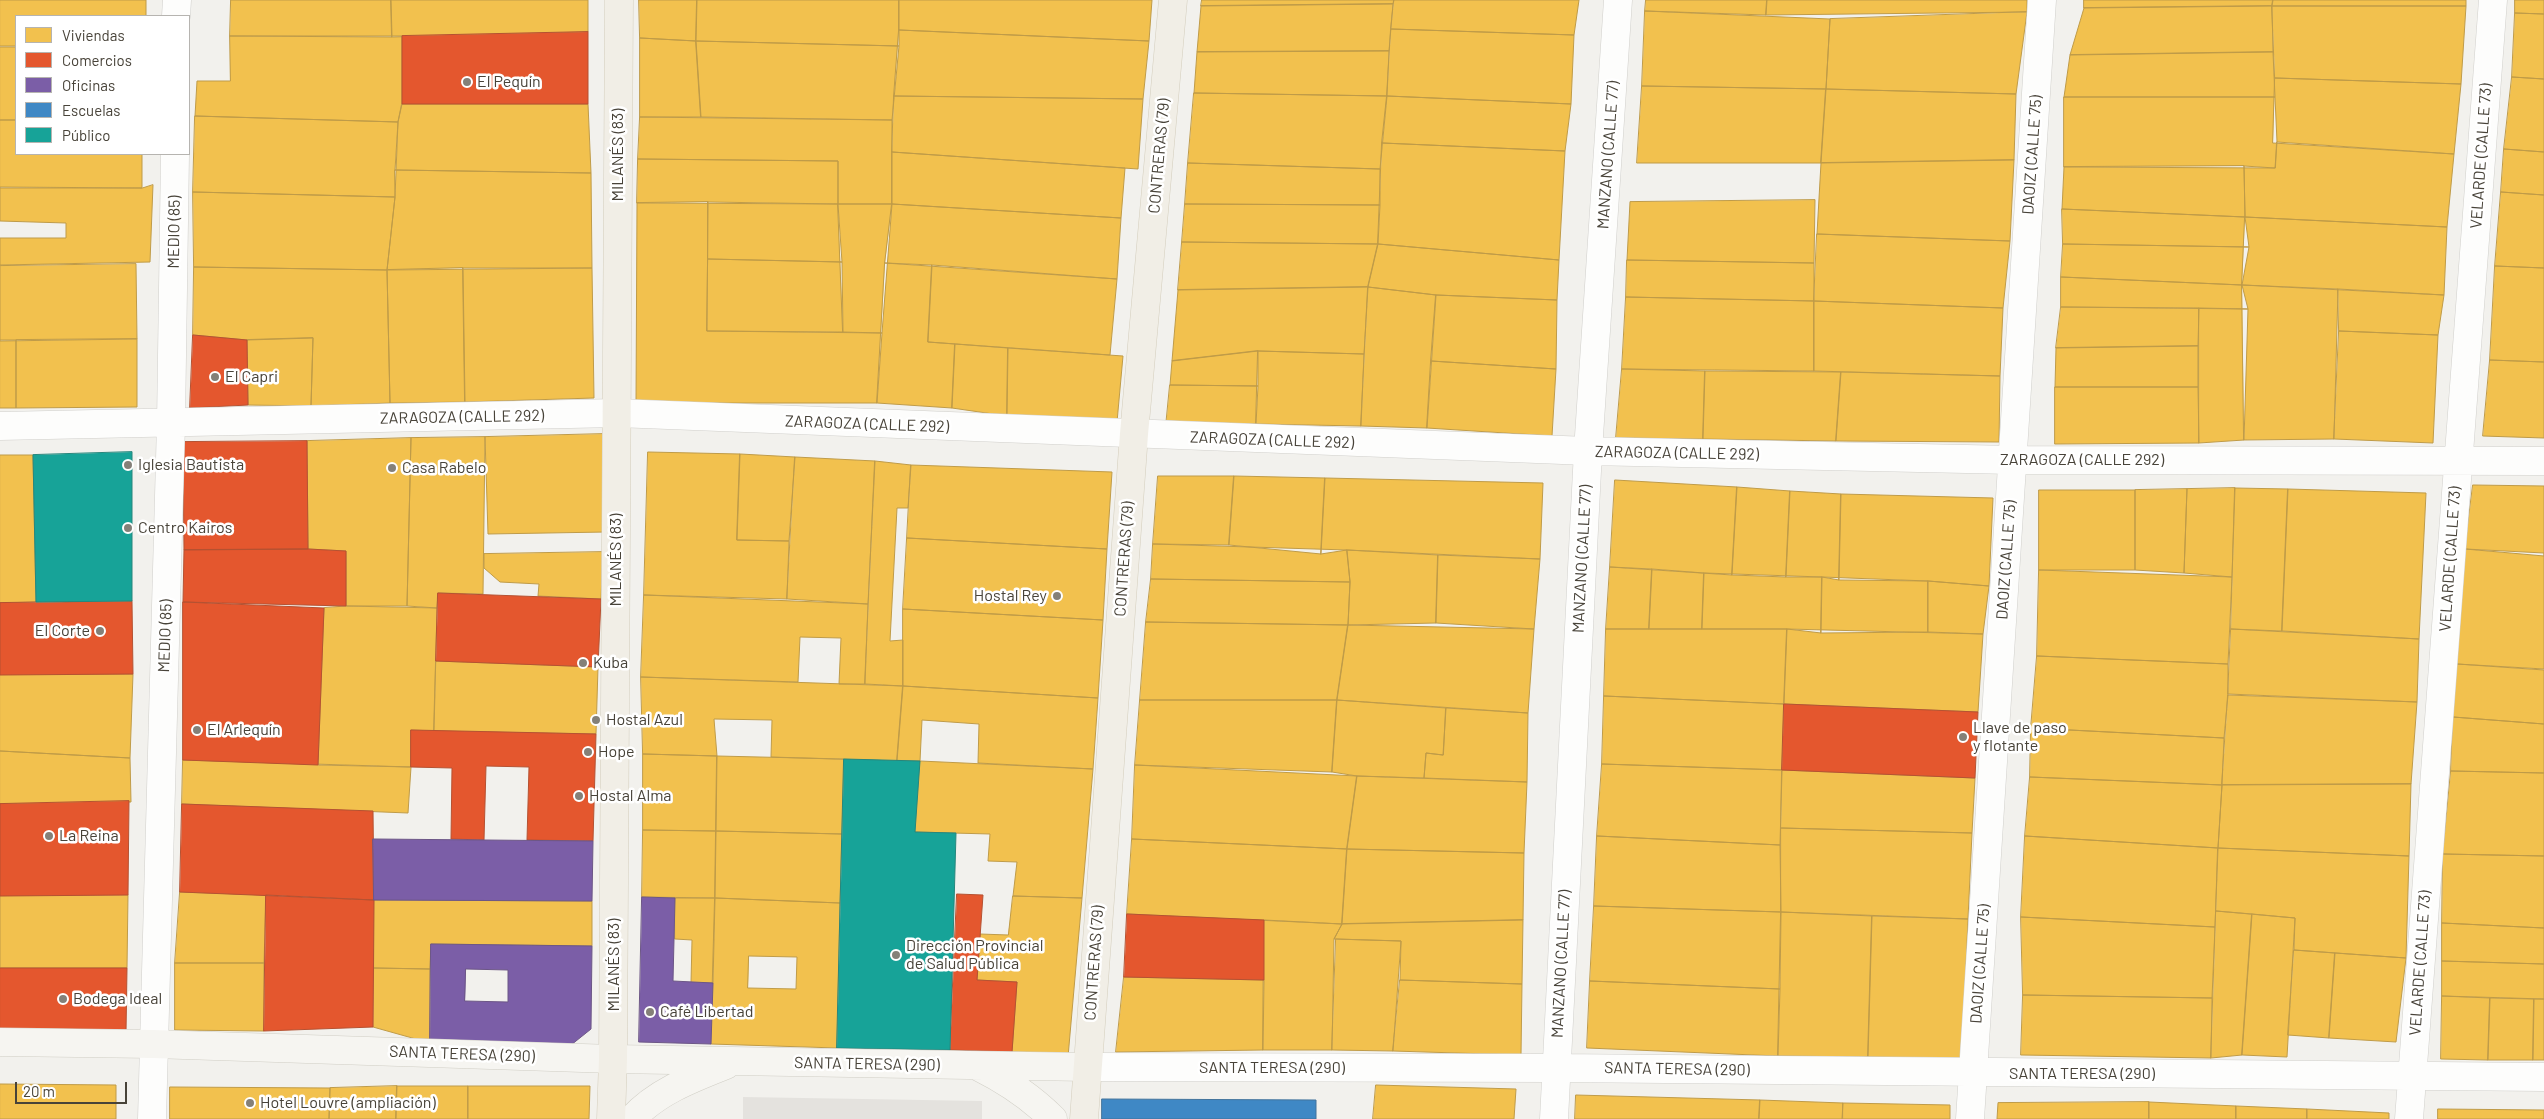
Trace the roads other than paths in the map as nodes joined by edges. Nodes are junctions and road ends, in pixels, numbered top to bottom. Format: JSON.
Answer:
{"nodes":[{"id":1,"x":177,"y":0,"type":"edge"},
{"id":2,"x":619,"y":0,"type":"edge"},
{"id":3,"x":1173,"y":0,"type":"edge"},
{"id":4,"x":1618,"y":0,"type":"edge"},
{"id":5,"x":2042,"y":0,"type":"edge"},
{"id":6,"x":2493,"y":0,"type":"edge"},
{"id":7,"x":176,"y":15,"type":"edge"},
{"id":8,"x":175,"y":155,"type":"edge"},
{"id":9,"x":617,"y":413,"type":"junction"},
{"id":10,"x":171,"y":423,"type":"junction"},
{"id":11,"x":0,"y":426,"type":"edge"},
{"id":12,"x":1134,"y":434,"type":"junction"},
{"id":13,"x":1588,"y":451,"type":"junction"},
{"id":14,"x":2013,"y":460,"type":"junction"},
{"id":15,"x":2457,"y":460,"type":"junction"},
{"id":16,"x":2544,"y":460,"type":"edge"},
{"id":17,"x":0,"y":1042,"type":"edge"},
{"id":18,"x":153,"y":1044,"type":"junction"},
{"id":19,"x":613,"y":1059,"type":"junction"},
{"id":20,"x":734,"y":1062,"type":"junction"},
{"id":21,"x":976,"y":1065,"type":"junction"},
{"id":22,"x":1087,"y":1067,"type":"junction"},
{"id":23,"x":1556,"y":1068,"type":"junction"},
{"id":24,"x":1973,"y":1073,"type":"junction"},
{"id":25,"x":2411,"y":1077,"type":"junction"},
{"id":26,"x":2544,"y":1077,"type":"edge"},
{"id":27,"x":152,"y":1119,"type":"edge"},
{"id":28,"x":611,"y":1119,"type":"edge"},
{"id":29,"x":632,"y":1119,"type":"edge"},
{"id":30,"x":1052,"y":1119,"type":"edge"},
{"id":31,"x":1084,"y":1119,"type":"edge"},
{"id":32,"x":1554,"y":1119,"type":"edge"},
{"id":33,"x":1970,"y":1119,"type":"edge"},
{"id":34,"x":2409,"y":1119,"type":"edge"}],
"edges":[{"from":1,"to":7,"type":"street"},
{"from":2,"to":9,"type":"main road","name":"MILANÉS (83)"},
{"from":3,"to":12,"type":"main road","name":"CONTRERAS (79)"},
{"from":4,"to":13,"type":"street","name":"MANZANO (CALLE 77)"},
{"from":5,"to":14,"type":"street","name":"DAOIZ (CALLE 75)"},
{"from":6,"to":15,"type":"street","name":"VELARDE (CALLE 73)"},
{"from":8,"to":10,"type":"street","name":"MEDIO (85)"},
{"from":9,"to":10,"type":"street","name":"ZARAGOZA (CALLE 292)"},
{"from":9,"to":12,"type":"street","name":"ZARAGOZA (CALLE 292)"},
{"from":9,"to":19,"type":"main road","name":"MILANÉS (83)"},
{"from":10,"to":11,"type":"street","name":"ZARAGOZA (CALLE 292)"},
{"from":10,"to":18,"type":"street","name":"MEDIO (85)"},
{"from":12,"to":13,"type":"street","name":"ZARAGOZA (CALLE 292)"},
{"from":12,"to":22,"type":"main road","name":"CONTRERAS (79)"},
{"from":13,"to":14,"type":"street","name":"ZARAGOZA (CALLE 292)"},
{"from":13,"to":23,"type":"street","name":"MANZANO (CALLE 77)"},
{"from":14,"to":15,"type":"street","name":"ZARAGOZA (CALLE 292)"},
{"from":14,"to":24,"type":"street","name":"DAOIZ (CALLE 75)"},
{"from":15,"to":16,"type":"street","name":"ZARAGOZA (CALLE 292)"},
{"from":15,"to":25,"type":"street","name":"VELARDE (CALLE 73)"},
{"from":17,"to":18,"type":"street","name":"SANTA TERESA (290)"},
{"from":18,"to":19,"type":"street","name":"SANTA TERESA (290)"},
{"from":18,"to":27,"type":"street","name":"MEDIO (85)"},
{"from":19,"to":20,"type":"street","name":"SANTA TERESA (290)"},
{"from":19,"to":28,"type":"main road","name":"MILANÉS (83)"},
{"from":20,"to":21,"type":"street","name":"SANTA TERESA (290)"},
{"from":20,"to":29,"type":"street"},
{"from":21,"to":22,"type":"street","name":"SANTA TERESA (290)"},
{"from":21,"to":30,"type":"street"},
{"from":22,"to":23,"type":"street","name":"SANTA TERESA (290)"},
{"from":22,"to":31,"type":"main road","name":"CONTRERAS (79)"},
{"from":23,"to":24,"type":"street","name":"SANTA TERESA (290)"},
{"from":23,"to":32,"type":"street","name":"MANZANO (CALLE 77)"},
{"from":24,"to":25,"type":"street","name":"SANTA TERESA (290)"},
{"from":24,"to":33,"type":"street","name":"DAOIZ (CALLE 75)"},
{"from":25,"to":26,"type":"street","name":"SANTA TERESA (290)"},
{"from":25,"to":34,"type":"street","name":"VELARDE (CALLE 73)"}]}
